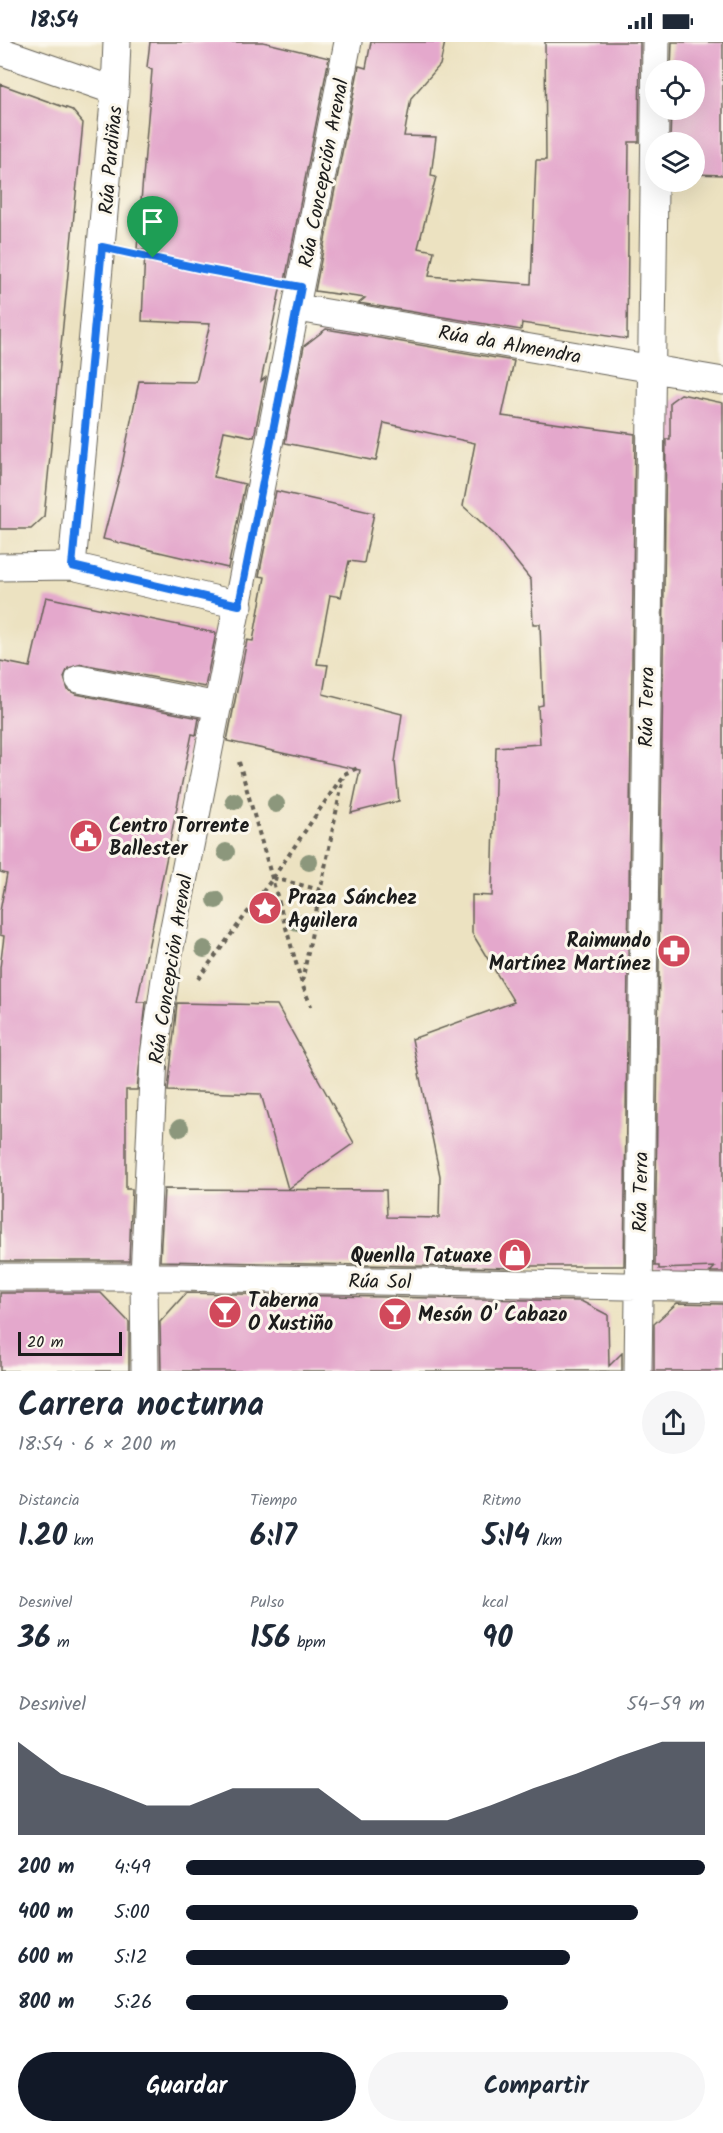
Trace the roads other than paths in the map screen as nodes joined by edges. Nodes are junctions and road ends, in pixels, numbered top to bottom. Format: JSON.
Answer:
{"nodes":[{"id":1,"x":117,"y":42,"type":"edge"},
{"id":2,"x":348,"y":42,"type":"edge"},
{"id":3,"x":656,"y":42,"type":"edge"},
{"id":4,"x":0,"y":51,"type":"edge"},
{"id":5,"x":116,"y":91,"type":"junction"},
{"id":6,"x":299,"y":297,"type":"junction"},
{"id":7,"x":651,"y":369,"type":"junction"},
{"id":8,"x":723,"y":381,"type":"edge"},
{"id":9,"x":72,"y":566,"type":"junction"},
{"id":10,"x":0,"y":567,"type":"edge"},
{"id":11,"x":239,"y":605,"type":"junction"},
{"id":12,"x":79,"y":679,"type":"dead end"},
{"id":13,"x":218,"y":706,"type":"junction"},
{"id":14,"x":144,"y":1276,"type":"junction"},
{"id":15,"x":0,"y":1277,"type":"edge"},
{"id":16,"x":639,"y":1287,"type":"junction"},
{"id":17,"x":723,"y":1288,"type":"edge"},
{"id":18,"x":145,"y":1371,"type":"edge"},
{"id":19,"x":638,"y":1371,"type":"edge"}],
"edges":[{"from":1,"to":5,"type":"street"},
{"from":2,"to":6,"type":"street","name":"Rúa Concepción Arenal"},
{"from":3,"to":7,"type":"street","name":"Rúa Terra"},
{"from":4,"to":5,"type":"street","name":"Rúa Pardiñas"},
{"from":5,"to":9,"type":"street","name":"Rúa Pardiñas"},
{"from":6,"to":7,"type":"street","name":"Rúa da Almendra"},
{"from":6,"to":11,"type":"street","name":"Rúa Concepción Arenal"},
{"from":7,"to":8,"type":"street","name":"Rúa da Almendra"},
{"from":7,"to":16,"type":"street","name":"Rúa Terra"},
{"from":9,"to":10,"type":"street"},
{"from":9,"to":11,"type":"street"},
{"from":11,"to":13,"type":"street","name":"Rúa Concepción Arenal"},
{"from":12,"to":13,"type":"street"},
{"from":13,"to":14,"type":"street","name":"Rúa Concepción Arenal"},
{"from":14,"to":15,"type":"street","name":"Rúa Sol"},
{"from":14,"to":16,"type":"street","name":"Rúa Sol"},
{"from":14,"to":18,"type":"street","name":"Rúa Concepción Arenal"},
{"from":16,"to":17,"type":"street","name":"Rúa Sol"},
{"from":16,"to":19,"type":"street","name":"Rúa Terra"}]}
